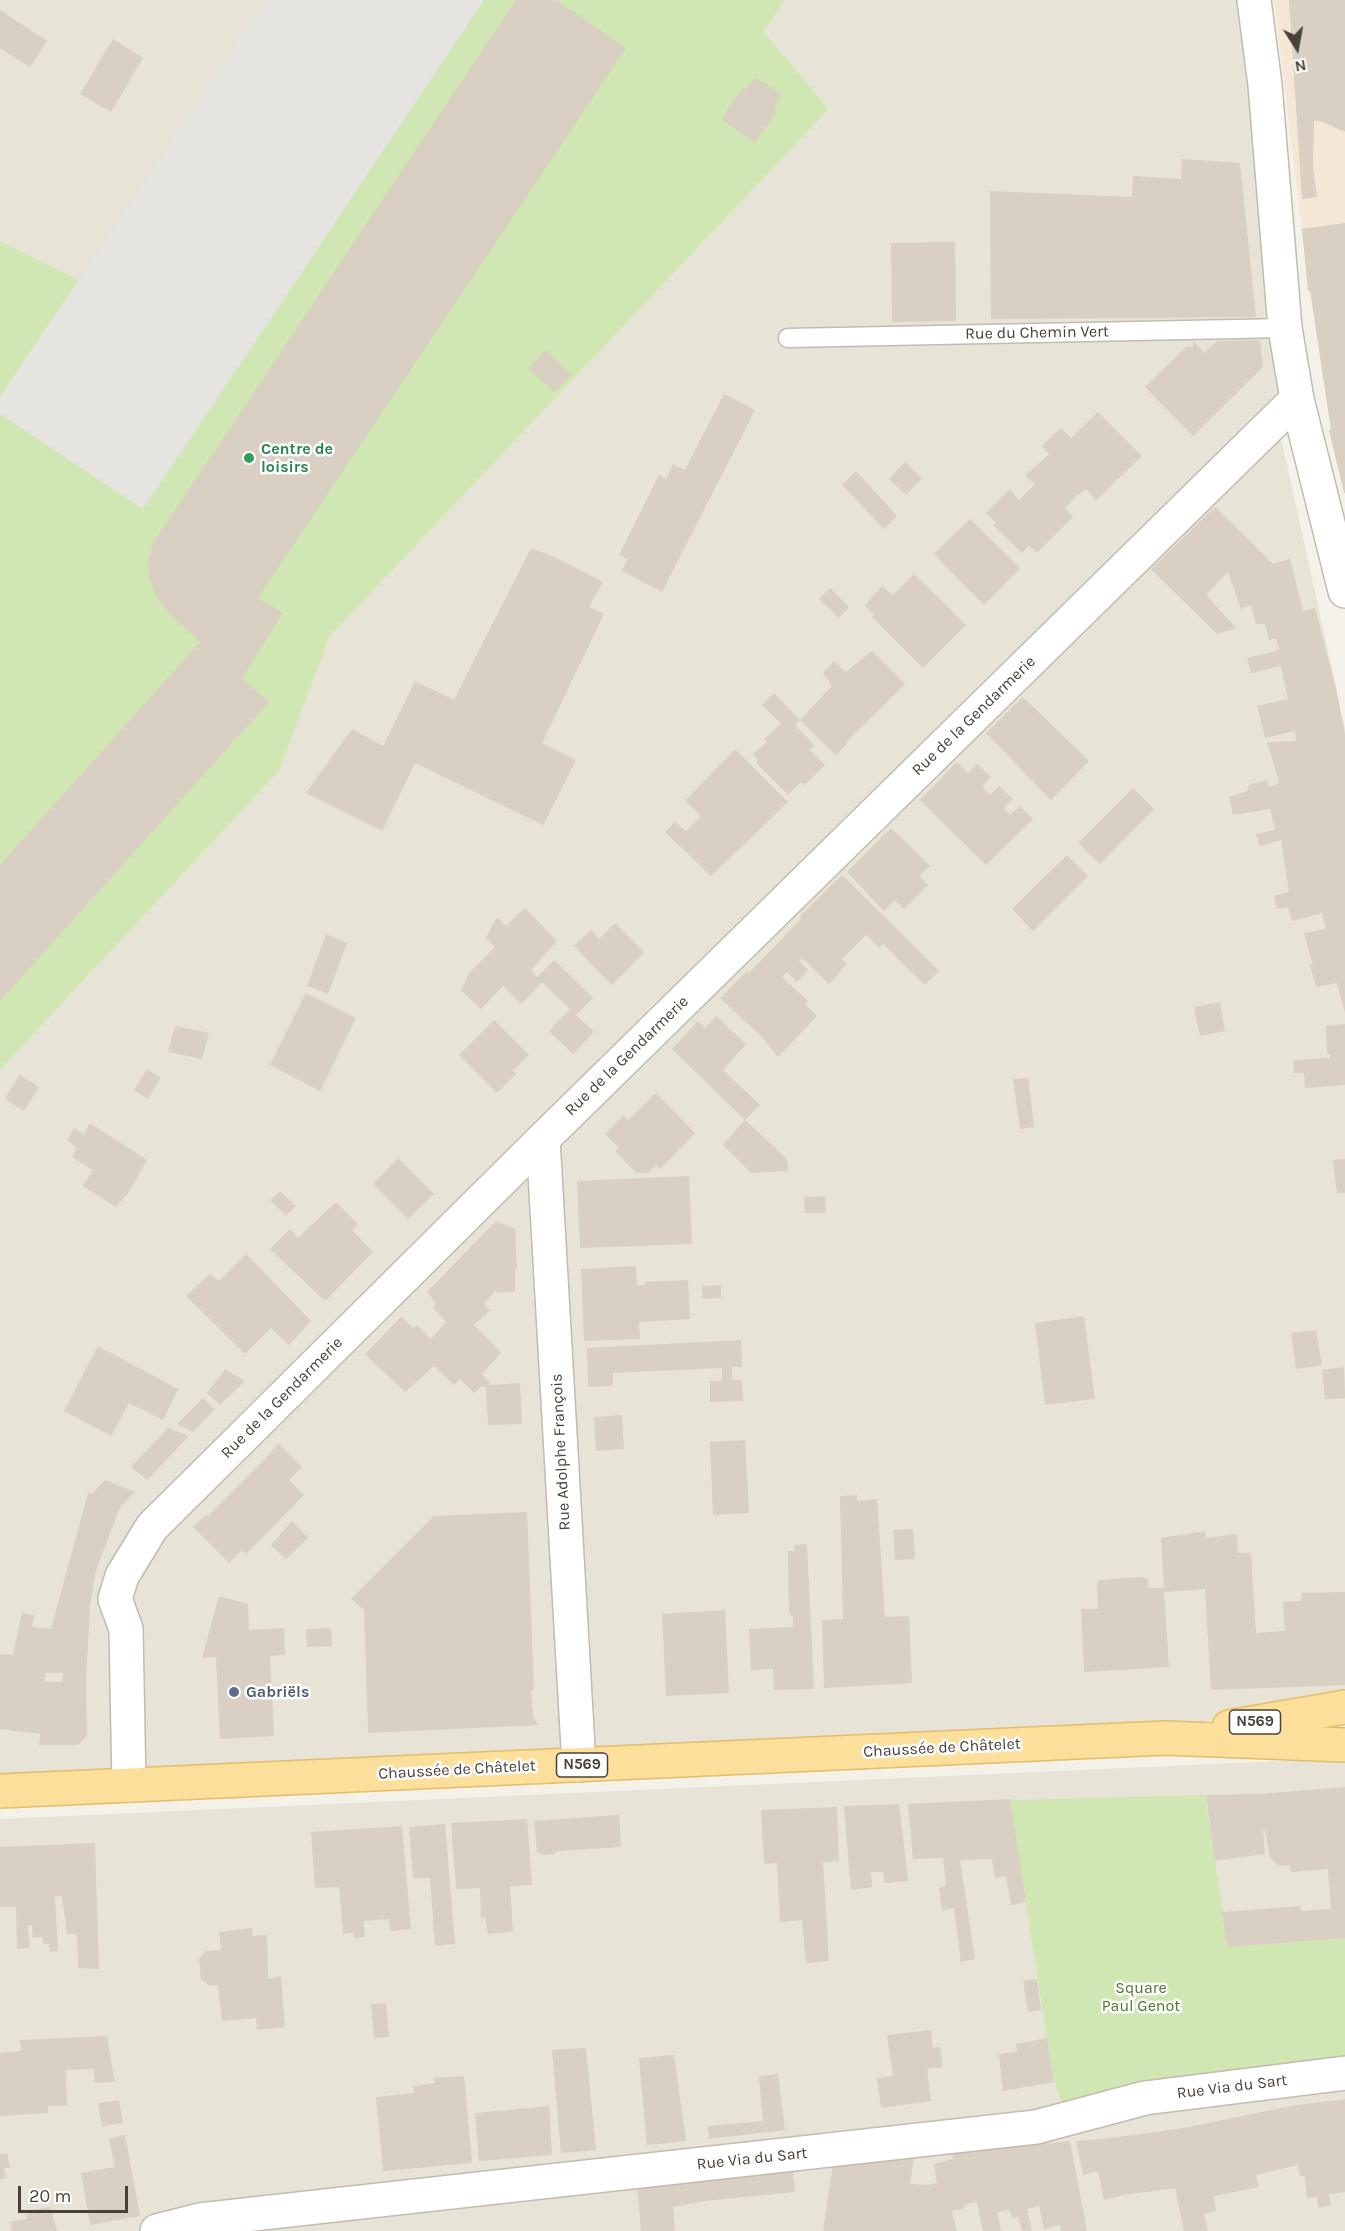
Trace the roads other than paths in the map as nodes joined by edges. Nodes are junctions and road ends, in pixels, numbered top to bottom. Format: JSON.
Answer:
{"nodes":[{"id":1,"x":1254,"y":0,"type":"edge"},
{"id":2,"x":1285,"y":328,"type":"junction"},
{"id":3,"x":788,"y":338,"type":"dead end"},
{"id":4,"x":1297,"y":399,"type":"junction"},
{"id":5,"x":1345,"y":591,"type":"edge"},
{"id":6,"x":543,"y":1139,"type":"junction"},
{"id":7,"x":1345,"y":1707,"type":"edge"},
{"id":8,"x":1165,"y":1738,"type":"junction"},
{"id":9,"x":1345,"y":1744,"type":"edge"},
{"id":10,"x":579,"y":1765,"type":"junction"},
{"id":11,"x":129,"y":1785,"type":"junction"},
{"id":12,"x":0,"y":1791,"type":"edge"},
{"id":13,"x":1345,"y":2073,"type":"edge"},
{"id":14,"x":157,"y":2231,"type":"edge"}],
"edges":[{"from":1,"to":2,"type":"street"},
{"from":2,"to":3,"type":"lane","name":"Rue du Chemin Vert"},
{"from":2,"to":4,"type":"street"},
{"from":4,"to":5,"type":"street"},
{"from":4,"to":6,"type":"street","name":"Rue de la Gendarmerie"},
{"from":6,"to":10,"type":"street","name":"Rue Adolphe François"},
{"from":6,"to":11,"type":"street","name":"Rue de la Gendarmerie"},
{"from":7,"to":8,"type":"main road","name":"Chaussée de Châtelet","number":"N569"},
{"from":8,"to":9,"type":"main road","name":"Chaussée de Châtelet","number":"N569"},
{"from":8,"to":10,"type":"main road","name":"Chaussée de Châtelet","number":"N569"},
{"from":10,"to":11,"type":"main road","name":"Chaussée de Châtelet","number":"N569"},
{"from":11,"to":12,"type":"main road","name":"Chaussée de Châtelet","number":"N569"},
{"from":13,"to":14,"type":"street","name":"Rue Via du Sart"}]}
